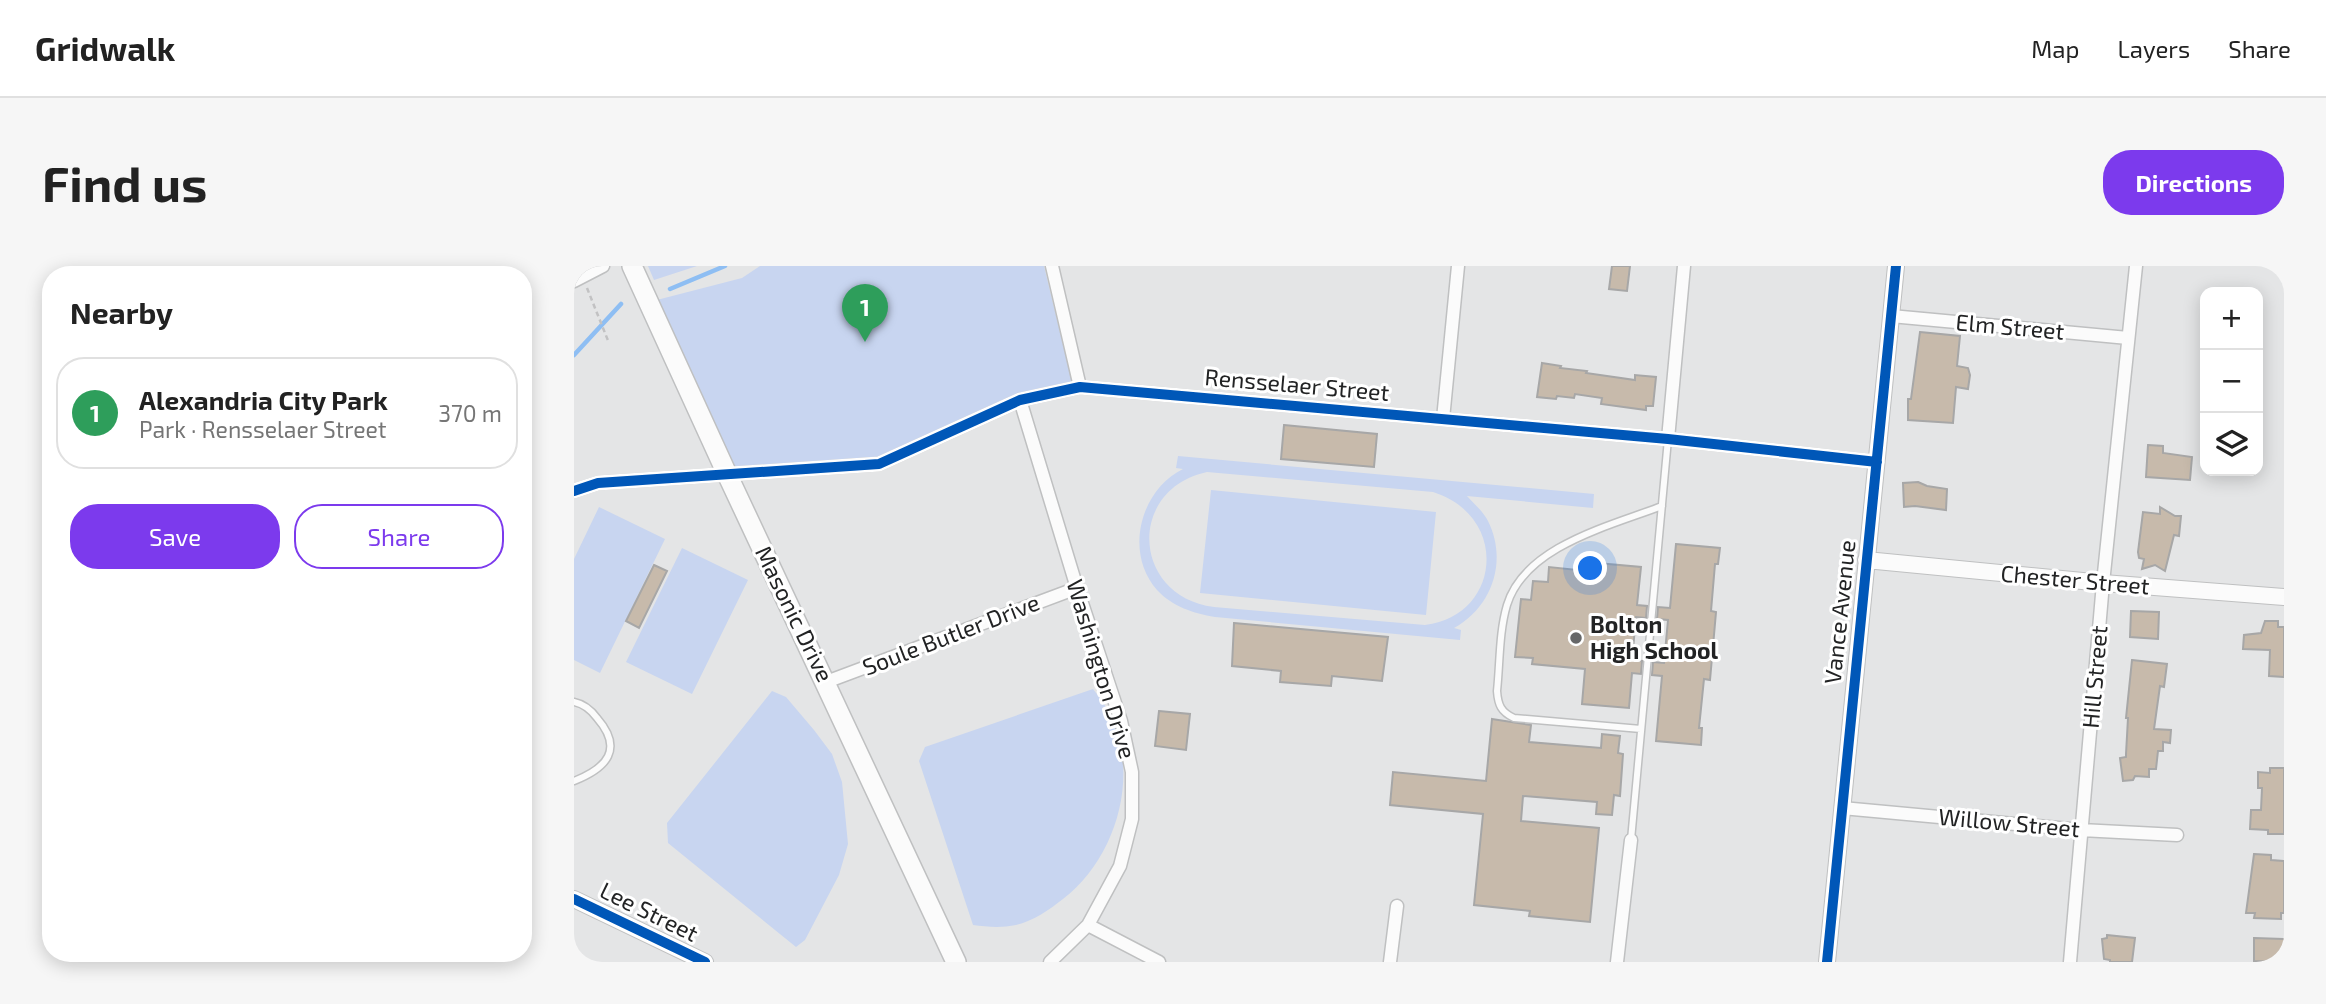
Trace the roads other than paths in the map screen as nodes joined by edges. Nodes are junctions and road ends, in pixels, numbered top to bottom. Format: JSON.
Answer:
{"nodes":[{"id":1,"x":603,"y":266,"type":"edge"},
{"id":2,"x":632,"y":266,"type":"edge"},
{"id":3,"x":1052,"y":266,"type":"edge"},
{"id":4,"x":1458,"y":266,"type":"edge"},
{"id":5,"x":1684,"y":266,"type":"edge"},
{"id":6,"x":1896,"y":266,"type":"edge"},
{"id":7,"x":2136,"y":266,"type":"edge"},
{"id":8,"x":578,"y":279,"type":"edge"},
{"id":9,"x":1891,"y":316,"type":"junction"},
{"id":10,"x":2128,"y":338,"type":"junction"},
{"id":11,"x":1080,"y":387,"type":"junction"},
{"id":12,"x":1020,"y":400,"type":"junction"},
{"id":13,"x":1443,"y":419,"type":"junction"},
{"id":14,"x":1668,"y":439,"type":"junction"},
{"id":15,"x":1877,"y":462,"type":"junction"},
{"id":16,"x":727,"y":474,"type":"junction"},
{"id":17,"x":574,"y":491,"type":"edge"},
{"id":18,"x":1662,"y":506,"type":"junction"},
{"id":19,"x":1866,"y":560,"type":"junction"},
{"id":20,"x":2103,"y":583,"type":"junction"},
{"id":21,"x":1077,"y":588,"type":"junction"},
{"id":22,"x":2284,"y":597,"type":"edge"},
{"id":23,"x":826,"y":682,"type":"junction"},
{"id":24,"x":574,"y":702,"type":"edge"},
{"id":25,"x":1641,"y":729,"type":"junction"},
{"id":26,"x":574,"y":780,"type":"edge"},
{"id":27,"x":1842,"y":808,"type":"junction"},
{"id":28,"x":2081,"y":830,"type":"junction"},
{"id":29,"x":2177,"y":835,"type":"dead end"},
{"id":30,"x":1631,"y":840,"type":"joint"},
{"id":31,"x":574,"y":899,"type":"edge"},
{"id":32,"x":1397,"y":906,"type":"dead end"},
{"id":33,"x":1088,"y":925,"type":"junction"},
{"id":34,"x":705,"y":962,"type":"edge"},
{"id":35,"x":956,"y":962,"type":"edge"},
{"id":36,"x":1050,"y":962,"type":"edge"},
{"id":37,"x":1159,"y":962,"type":"edge"},
{"id":38,"x":1391,"y":962,"type":"edge"},
{"id":39,"x":1617,"y":962,"type":"edge"},
{"id":40,"x":1827,"y":962,"type":"edge"},
{"id":41,"x":2070,"y":962,"type":"edge"}],
"edges":[{"from":1,"to":8,"type":"street"},
{"from":2,"to":16,"type":"main road","name":"Masonic Drive"},
{"from":3,"to":11,"type":"street"},
{"from":4,"to":13,"type":"street"},
{"from":5,"to":14,"type":"street"},
{"from":6,"to":9,"type":"street","name":"Vance Avenue"},
{"from":7,"to":10,"type":"street","name":"Hill Street"},
{"from":9,"to":10,"type":"street","name":"Elm Street"},
{"from":9,"to":15,"type":"street","name":"Vance Avenue"},
{"from":10,"to":20,"type":"street","name":"Hill Street"},
{"from":11,"to":12,"type":"street","name":"Rensselaer Street"},
{"from":11,"to":13,"type":"street","name":"Rensselaer Street"},
{"from":12,"to":16,"type":"street","name":"Rensselaer Street"},
{"from":12,"to":21,"type":"street","name":"Washington Drive"},
{"from":13,"to":14,"type":"street","name":"Rensselaer Street"},
{"from":14,"to":15,"type":"street","name":"Rensselaer Street"},
{"from":14,"to":18,"type":"lane"},
{"from":15,"to":19,"type":"street","name":"Vance Avenue"},
{"from":16,"to":17,"type":"street","name":"Rensselaer Street"},
{"from":16,"to":23,"type":"main road","name":"Masonic Drive"},
{"from":18,"to":25,"type":"lane"},
{"from":18,"to":25,"type":"lane"},
{"from":19,"to":20,"type":"street","name":"Chester Street"},
{"from":19,"to":27,"type":"street","name":"Vance Avenue"},
{"from":20,"to":22,"type":"street","name":"Chester Street"},
{"from":20,"to":28,"type":"street","name":"Hill Street"},
{"from":21,"to":23,"type":"street","name":"Soule Butler Drive"},
{"from":21,"to":33,"type":"street","name":"Washington Drive"},
{"from":23,"to":35,"type":"main road","name":"Masonic Drive"},
{"from":24,"to":26,"type":"lane"},
{"from":25,"to":30,"type":"lane"},
{"from":27,"to":28,"type":"street","name":"Willow Street"},
{"from":27,"to":40,"type":"street","name":"Vance Avenue"},
{"from":28,"to":29,"type":"street","name":"Willow Street"},
{"from":28,"to":41,"type":"street","name":"Hill Street"},
{"from":30,"to":39,"type":"street"},
{"from":31,"to":34,"type":"street","name":"Lee Street"},
{"from":32,"to":38,"type":"street"},
{"from":33,"to":36,"type":"street","name":"Washington Drive"},
{"from":33,"to":37,"type":"street"}]}
